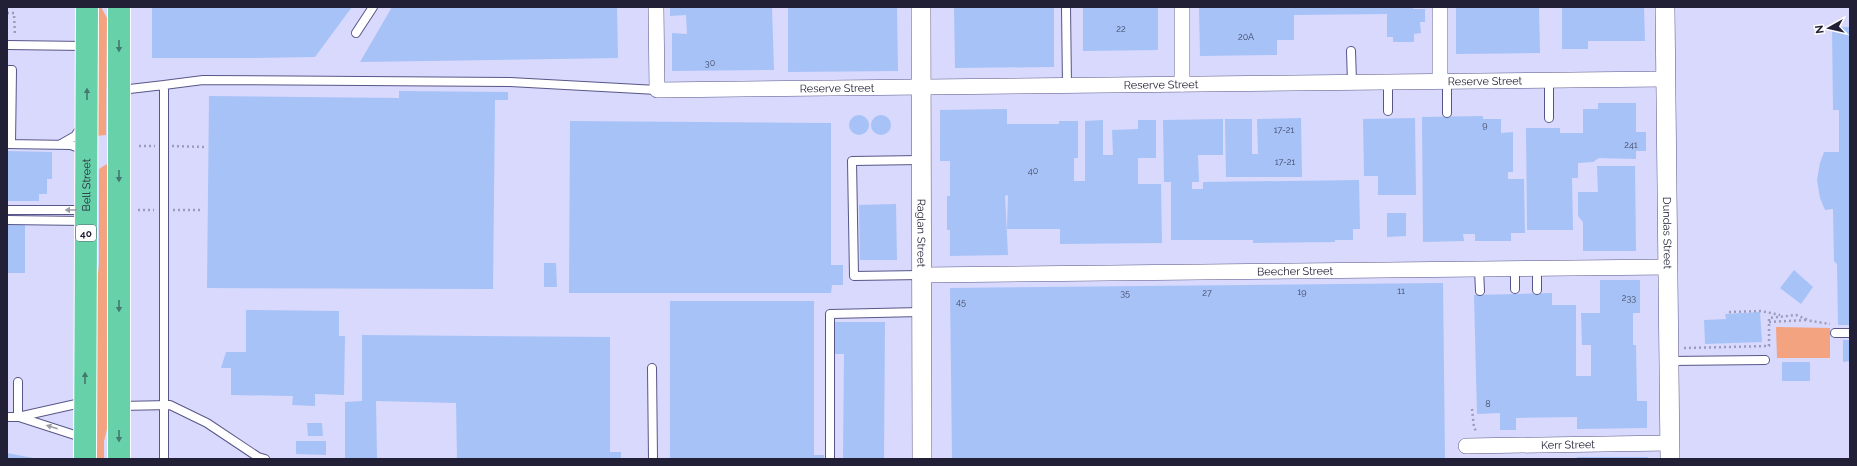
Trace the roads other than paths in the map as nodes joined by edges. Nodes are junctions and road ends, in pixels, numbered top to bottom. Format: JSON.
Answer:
{"nodes":[{"id":1,"x":87,"y":7,"type":"edge"},
{"id":2,"x":119,"y":7,"type":"edge"},
{"id":3,"x":373,"y":7,"type":"edge"},
{"id":4,"x":656,"y":7,"type":"edge"},
{"id":5,"x":921,"y":7,"type":"edge"},
{"id":6,"x":1066,"y":7,"type":"edge"},
{"id":7,"x":1182,"y":7,"type":"edge"},
{"id":8,"x":1440,"y":7,"type":"edge"},
{"id":9,"x":1665,"y":7,"type":"edge"},
{"id":10,"x":356,"y":33,"type":"dead end"},
{"id":11,"x":7,"y":45,"type":"edge"},
{"id":12,"x":87,"y":46,"type":"junction"},
{"id":13,"x":1351,"y":51,"type":"dead end"},
{"id":14,"x":7,"y":70,"type":"edge"},
{"id":15,"x":1549,"y":79,"type":"junction"},
{"id":16,"x":1665,"y":79,"type":"junction"},
{"id":17,"x":1444,"y":80,"type":"junction"},
{"id":18,"x":1388,"y":81,"type":"junction"},
{"id":19,"x":1352,"y":82,"type":"junction"},
{"id":20,"x":1182,"y":84,"type":"junction"},
{"id":21,"x":1067,"y":85,"type":"junction"},
{"id":22,"x":164,"y":86,"type":"junction"},
{"id":23,"x":921,"y":87,"type":"junction"},
{"id":24,"x":119,"y":90,"type":"junction"},
{"id":25,"x":656,"y":90,"type":"junction"},
{"id":26,"x":1388,"y":111,"type":"dead end"},
{"id":27,"x":1447,"y":113,"type":"dead end"},
{"id":28,"x":1549,"y":118,"type":"dead end"},
{"id":29,"x":87,"y":120,"type":"junction"},
{"id":30,"x":9,"y":144,"type":"edge"},
{"id":31,"x":60,"y":145,"type":"junction"},
{"id":32,"x":86,"y":152,"type":"junction"},
{"id":33,"x":119,"y":152,"type":"junction"},
{"id":34,"x":921,"y":160,"type":"junction"},
{"id":35,"x":7,"y":210,"type":"edge"},
{"id":36,"x":86,"y":215,"type":"junction"},
{"id":37,"x":7,"y":220,"type":"edge"},
{"id":38,"x":1669,"y":267,"type":"junction"},
{"id":39,"x":1479,"y":269,"type":"junction"},
{"id":40,"x":1515,"y":269,"type":"junction"},
{"id":41,"x":1536,"y":269,"type":"junction"},
{"id":42,"x":921,"y":275,"type":"junction"},
{"id":43,"x":1515,"y":289,"type":"dead end"},
{"id":44,"x":1537,"y":290,"type":"dead end"},
{"id":45,"x":1480,"y":291,"type":"dead end"},
{"id":46,"x":921,"y":312,"type":"junction"},
{"id":47,"x":1835,"y":333,"type":"road end"},
{"id":48,"x":1850,"y":333,"type":"edge"},
{"id":49,"x":1670,"y":354,"type":"junction"},
{"id":50,"x":1765,"y":360,"type":"dead end"},
{"id":51,"x":652,"y":368,"type":"dead end"},
{"id":52,"x":18,"y":382,"type":"dead end"},
{"id":53,"x":85,"y":402,"type":"junction"},
{"id":54,"x":164,"y":405,"type":"junction"},
{"id":55,"x":119,"y":406,"type":"junction"},
{"id":56,"x":7,"y":417,"type":"edge"},
{"id":57,"x":18,"y":417,"type":"junction"},
{"id":58,"x":1466,"y":446,"type":"dead end"},
{"id":59,"x":85,"y":449,"type":"edge"},
{"id":60,"x":1670,"y":451,"type":"edge"},
{"id":61,"x":119,"y":459,"type":"edge"},
{"id":62,"x":164,"y":459,"type":"edge"},
{"id":63,"x":265,"y":459,"type":"edge"},
{"id":64,"x":653,"y":459,"type":"edge"},
{"id":65,"x":830,"y":459,"type":"edge"},
{"id":66,"x":922,"y":459,"type":"edge"}],
"edges":[{"from":1,"to":12,"type":"highway","name":"Bell Street","number":"40"},
{"from":2,"to":24,"type":"highway","one_way":true},
{"from":3,"to":10,"type":"lane"},
{"from":4,"to":25,"type":"street"},
{"from":5,"to":23,"type":"street","name":"Raglan Street"},
{"from":6,"to":21,"type":"lane"},
{"from":7,"to":20,"type":"street"},
{"from":8,"to":17,"type":"street"},
{"from":9,"to":16,"type":"street","name":"Dundas Street"},
{"from":11,"to":12,"type":"lane"},
{"from":29,"to":12,"type":"highway","name":"Bell Street","number":"40","one_way":true},
{"from":13,"to":19,"type":"lane"},
{"from":14,"to":30,"type":"lane"},
{"from":15,"to":16,"type":"street","name":"Reserve Street"},
{"from":15,"to":17,"type":"street","name":"Reserve Street"},
{"from":15,"to":28,"type":"lane"},
{"from":16,"to":38,"type":"street","name":"Dundas Street"},
{"from":17,"to":18,"type":"street","name":"Reserve Street"},
{"from":17,"to":27,"type":"lane"},
{"from":18,"to":19,"type":"street","name":"Reserve Street"},
{"from":18,"to":26,"type":"lane"},
{"from":19,"to":20,"type":"street","name":"Reserve Street"},
{"from":20,"to":21,"type":"street","name":"Reserve Street"},
{"from":21,"to":23,"type":"street","name":"Reserve Street"},
{"from":22,"to":24,"type":"lane"},
{"from":22,"to":25,"type":"lane"},
{"from":22,"to":54,"type":"lane"},
{"from":23,"to":25,"type":"street","name":"Reserve Street"},
{"from":23,"to":34,"type":"street","name":"Raglan Street"},
{"from":24,"to":33,"type":"highway"},
{"from":29,"to":31,"type":"lane"},
{"from":29,"to":32,"type":"highway","name":"Bell Street","number":"40"},
{"from":30,"to":31,"type":"lane"},
{"from":31,"to":32,"type":"lane"},
{"from":32,"to":33,"type":"highway"},
{"from":32,"to":36,"type":"highway","name":"Bell Street","number":"40"},
{"from":33,"to":55,"type":"highway","one_way":true},
{"from":34,"to":42,"type":"street","name":"Raglan Street"},
{"from":34,"to":42,"type":"lane"},
{"from":36,"to":35,"type":"lane","one_way":true},
{"from":36,"to":37,"type":"lane"},
{"from":53,"to":36,"type":"highway","name":"Bell Street","number":"40","one_way":true},
{"from":38,"to":41,"type":"street","name":"Beecher Street"},
{"from":38,"to":49,"type":"street","name":"Dundas Street"},
{"from":39,"to":40,"type":"street","name":"Beecher Street"},
{"from":39,"to":42,"type":"street","name":"Beecher Street"},
{"from":39,"to":45,"type":"lane"},
{"from":40,"to":41,"type":"street","name":"Beecher Street"},
{"from":40,"to":43,"type":"lane"},
{"from":41,"to":44,"type":"lane"},
{"from":42,"to":46,"type":"street","name":"Raglan Street"},
{"from":46,"to":65,"type":"lane"},
{"from":46,"to":66,"type":"street","name":"Raglan Street"},
{"from":47,"to":48,"type":"lane"},
{"from":49,"to":50,"type":"lane"},
{"from":49,"to":60,"type":"street","name":"Dundas Street"},
{"from":51,"to":64,"type":"lane"},
{"from":52,"to":57,"type":"lane"},
{"from":53,"to":57,"type":"lane"},
{"from":53,"to":59,"type":"highway","name":"Bell Street","number":"40"},
{"from":54,"to":55,"type":"lane"},
{"from":54,"to":62,"type":"lane"},
{"from":54,"to":63,"type":"lane"},
{"from":55,"to":61,"type":"highway","one_way":true},
{"from":56,"to":57,"type":"lane"},
{"from":59,"to":57,"type":"lane","one_way":true},
{"from":58,"to":60,"type":"street","name":"Kerr Street"}]}
